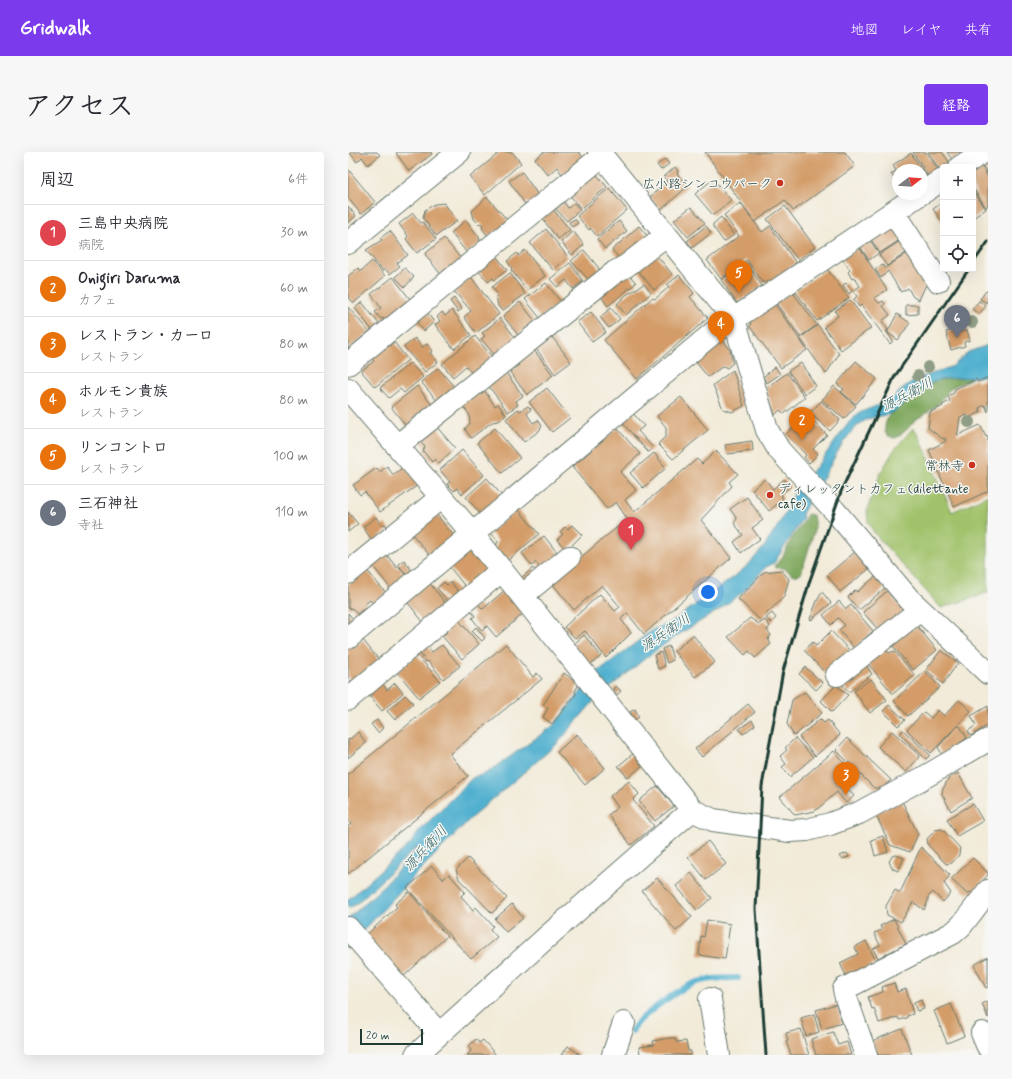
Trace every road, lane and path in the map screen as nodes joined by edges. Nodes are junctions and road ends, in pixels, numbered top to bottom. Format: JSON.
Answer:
{"nodes":[{"id":1,"x":459,"y":152,"type":"edge"},
{"id":2,"x":983,"y":152,"type":"edge"},
{"id":3,"x":600,"y":154,"type":"edge"},
{"id":4,"x":965,"y":164,"type":"edge"},
{"id":5,"x":940,"y":180,"type":"edge"},
{"id":6,"x":928,"y":188,"type":"edge"},
{"id":7,"x":911,"y":200,"type":"edge"},
{"id":8,"x":893,"y":212,"type":"junction"},
{"id":9,"x":666,"y":235,"type":"junction"},
{"id":10,"x":348,"y":243,"type":"edge"},
{"id":11,"x":938,"y":281,"type":"dead end"},
{"id":12,"x":734,"y":319,"type":"junction"},
{"id":13,"x":348,"y":364,"type":"edge"},
{"id":14,"x":348,"y":389,"type":"edge"},
{"id":15,"x":397,"y":446,"type":"junction"},
{"id":16,"x":440,"y":498,"type":"junction"},
{"id":17,"x":473,"y":534,"type":"junction"},
{"id":18,"x":569,"y":557,"type":"dead end"},
{"id":19,"x":502,"y":570,"type":"junction"},
{"id":20,"x":348,"y":573,"type":"edge"},
{"id":21,"x":522,"y":596,"type":"junction"},
{"id":22,"x":920,"y":610,"type":"junction"},
{"id":23,"x":348,"y":638,"type":"edge"},
{"id":24,"x":988,"y":673,"type":"edge"},
{"id":25,"x":837,"y":675,"type":"dead end"},
{"id":26,"x":348,"y":699,"type":"edge"},
{"id":27,"x":988,"y":740,"type":"edge"},
{"id":28,"x":692,"y":810,"type":"junction"},
{"id":29,"x":988,"y":891,"type":"edge"},
{"id":30,"x":352,"y":932,"type":"edge"},
{"id":31,"x":710,"y":999,"type":"dead end"},
{"id":32,"x":624,"y":1023,"type":"dead end"},
{"id":33,"x":439,"y":1034,"type":"junction"},
{"id":34,"x":416,"y":1055,"type":"edge"},
{"id":35,"x":613,"y":1055,"type":"edge"},
{"id":36,"x":719,"y":1055,"type":"edge"},
{"id":37,"x":866,"y":1055,"type":"edge"}],
"edges":[{"from":1,"to":10,"type":"street"},
{"from":2,"to":4,"type":"street"},
{"from":3,"to":9,"type":"street"},
{"from":3,"to":13,"type":"street"},
{"from":5,"to":6,"type":"street"},
{"from":7,"to":8,"type":"street"},
{"from":8,"to":11,"type":"street"},
{"from":8,"to":12,"type":"street"},
{"from":9,"to":12,"type":"street"},
{"from":9,"to":15,"type":"street"},
{"from":12,"to":17,"type":"street"},
{"from":12,"to":22,"type":"street"},
{"from":14,"to":15,"type":"street"},
{"from":15,"to":16,"type":"street"},
{"from":16,"to":17,"type":"street"},
{"from":16,"to":20,"type":"street"},
{"from":17,"to":19,"type":"street"},
{"from":17,"to":23,"type":"street"},
{"from":18,"to":21,"type":"street"},
{"from":19,"to":21,"type":"street"},
{"from":19,"to":26,"type":"street"},
{"from":21,"to":28,"type":"street"},
{"from":22,"to":24,"type":"street"},
{"from":22,"to":25,"type":"street"},
{"from":27,"to":28,"type":"street"},
{"from":28,"to":33,"type":"street"},
{"from":29,"to":37,"type":"street"},
{"from":30,"to":33,"type":"street"},
{"from":31,"to":36,"type":"street"},
{"from":32,"to":35,"type":"street"},
{"from":33,"to":34,"type":"street"}]}
